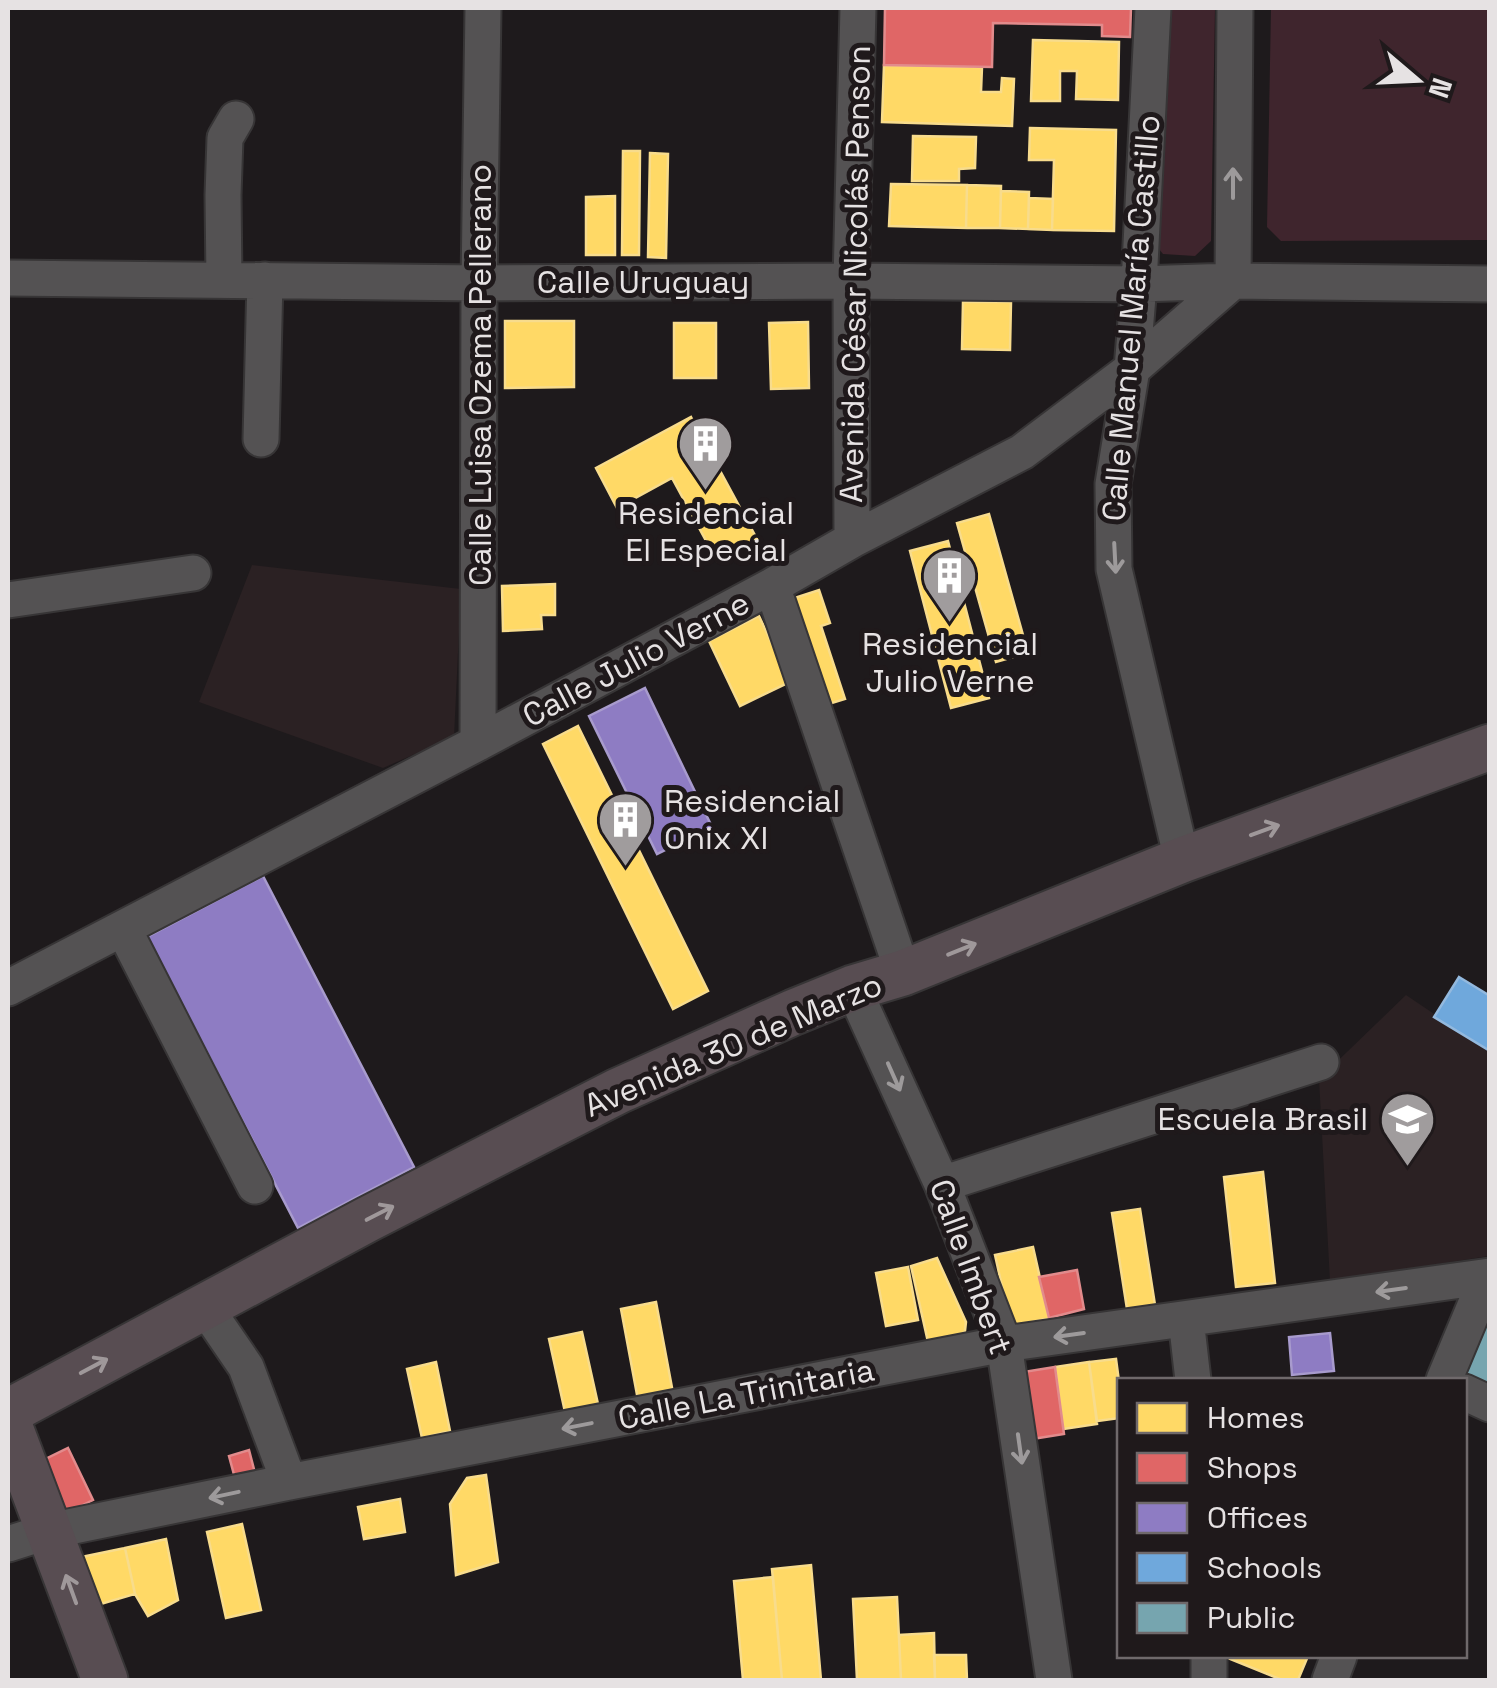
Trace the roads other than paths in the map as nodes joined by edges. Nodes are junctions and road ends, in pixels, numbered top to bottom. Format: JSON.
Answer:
{"nodes":[{"id":1,"x":484,"y":8,"type":"edge"},
{"id":2,"x":858,"y":8,"type":"edge"},
{"id":3,"x":1153,"y":8,"type":"edge"},
{"id":4,"x":1235,"y":8,"type":"edge"},
{"id":5,"x":236,"y":119,"type":"dead end"},
{"id":6,"x":8,"y":278,"type":"edge"},
{"id":7,"x":224,"y":280,"type":"junction"},
{"id":8,"x":265,"y":280,"type":"junction"},
{"id":9,"x":1233,"y":280,"type":"junction"},
{"id":10,"x":851,"y":281,"type":"junction"},
{"id":11,"x":479,"y":283,"type":"junction"},
{"id":12,"x":1139,"y":284,"type":"junction"},
{"id":13,"x":1490,"y":284,"type":"edge"},
{"id":14,"x":1132,"y":368,"type":"junction"},
{"id":15,"x":262,"y":439,"type":"dead end"},
{"id":16,"x":852,"y":540,"type":"junction"},
{"id":17,"x":193,"y":573,"type":"dead end"},
{"id":18,"x":772,"y":586,"type":"junction"},
{"id":19,"x":8,"y":600,"type":"edge"},
{"id":20,"x":478,"y":744,"type":"junction"},
{"id":21,"x":1490,"y":747,"type":"edge"},
{"id":22,"x":1182,"y":860,"type":"junction"},
{"id":23,"x":123,"y":928,"type":"junction"},
{"id":24,"x":902,"y":973,"type":"junction"},
{"id":25,"x":8,"y":988,"type":"edge"},
{"id":26,"x":854,"y":988,"type":"junction"},
{"id":27,"x":1321,"y":1062,"type":"dead end"},
{"id":28,"x":942,"y":1184,"type":"junction"},
{"id":29,"x":255,"y":1186,"type":"dead end"},
{"id":30,"x":1488,"y":1276,"type":"edge"},
{"id":31,"x":205,"y":1307,"type":"junction"},
{"id":32,"x":1186,"y":1319,"type":"junction"},
{"id":33,"x":1004,"y":1344,"type":"junction"},
{"id":34,"x":1193,"y":1378,"type":"edge"},
{"id":35,"x":1445,"y":1378,"type":"edge"},
{"id":36,"x":1467,"y":1393,"type":"edge"},
{"id":37,"x":1490,"y":1404,"type":"edge"},
{"id":38,"x":8,"y":1412,"type":"edge"},
{"id":39,"x":8,"y":1422,"type":"edge"},
{"id":40,"x":290,"y":1482,"type":"junction"},
{"id":41,"x":28,"y":1537,"type":"edge"},
{"id":42,"x":105,"y":1680,"type":"edge"},
{"id":43,"x":1054,"y":1680,"type":"edge"}],
"edges":[{"from":1,"to":11,"type":"street","name":"Calle Luisa Ozema Pellerano"},
{"from":2,"to":10,"type":"street","name":"Avenida César Nicolás Penson"},
{"from":3,"to":12,"type":"street","name":"Calle Manuel María Castillo"},
{"from":9,"to":4,"type":"street","one_way":true},
{"from":5,"to":7,"type":"street"},
{"from":6,"to":7,"type":"street","name":"Calle Uruguay"},
{"from":7,"to":8,"type":"street","name":"Calle Uruguay"},
{"from":8,"to":11,"type":"street","name":"Calle Uruguay"},
{"from":8,"to":15,"type":"street"},
{"from":9,"to":12,"type":"street","name":"Calle Uruguay"},
{"from":9,"to":13,"type":"street","name":"Calle Uruguay"},
{"from":9,"to":14,"type":"street","name":"Calle Julio Verne"},
{"from":10,"to":11,"type":"street","name":"Calle Uruguay"},
{"from":10,"to":12,"type":"street","name":"Calle Uruguay"},
{"from":10,"to":16,"type":"street","name":"Avenida César Nicolás Penson"},
{"from":11,"to":20,"type":"street","name":"Calle Luisa Ozema Pellerano"},
{"from":12,"to":14,"type":"street","name":"Calle Manuel María Castillo"},
{"from":14,"to":16,"type":"street","name":"Calle Julio Verne"},
{"from":14,"to":22,"type":"street","name":"Calle Manuel María Castillo","one_way":true},
{"from":16,"to":18,"type":"street","name":"Calle Julio Verne"},
{"from":17,"to":19,"type":"street"},
{"from":18,"to":20,"type":"street","name":"Calle Julio Verne"},
{"from":18,"to":24,"type":"street"},
{"from":20,"to":23,"type":"street","name":"Calle Julio Verne"},
{"from":22,"to":21,"type":"main road","name":"Avenida 30 de Marzo","one_way":true},
{"from":24,"to":22,"type":"main road","name":"Avenida 30 de Marzo","one_way":true},
{"from":23,"to":25,"type":"street","name":"Calle Julio Verne"},
{"from":23,"to":29,"type":"street"},
{"from":24,"to":26,"type":"main road","name":"Avenida 30 de Marzo"},
{"from":26,"to":28,"type":"street","name":"Calle Imbert","one_way":true},
{"from":31,"to":26,"type":"main road","name":"Avenida 30 de Marzo","one_way":true},
{"from":27,"to":28,"type":"street"},
{"from":28,"to":33,"type":"street","name":"Calle Imbert"},
{"from":30,"to":32,"type":"street","name":"Calle La Trinitaria","one_way":true},
{"from":30,"to":35,"type":"street"},
{"from":38,"to":31,"type":"main road","name":"Avenida 30 de Marzo","one_way":true},
{"from":31,"to":40,"type":"street"},
{"from":32,"to":33,"type":"street","name":"Calle La Trinitaria","one_way":true},
{"from":32,"to":34,"type":"street"},
{"from":33,"to":40,"type":"street","name":"Calle La Trinitaria","one_way":true},
{"from":33,"to":43,"type":"street","name":"Calle Imbert","one_way":true},
{"from":36,"to":37,"type":"street"},
{"from":39,"to":41,"type":"main road"},
{"from":40,"to":41,"type":"street","name":"Calle La Trinitaria","one_way":true},
{"from":42,"to":41,"type":"main road","one_way":true}]}
